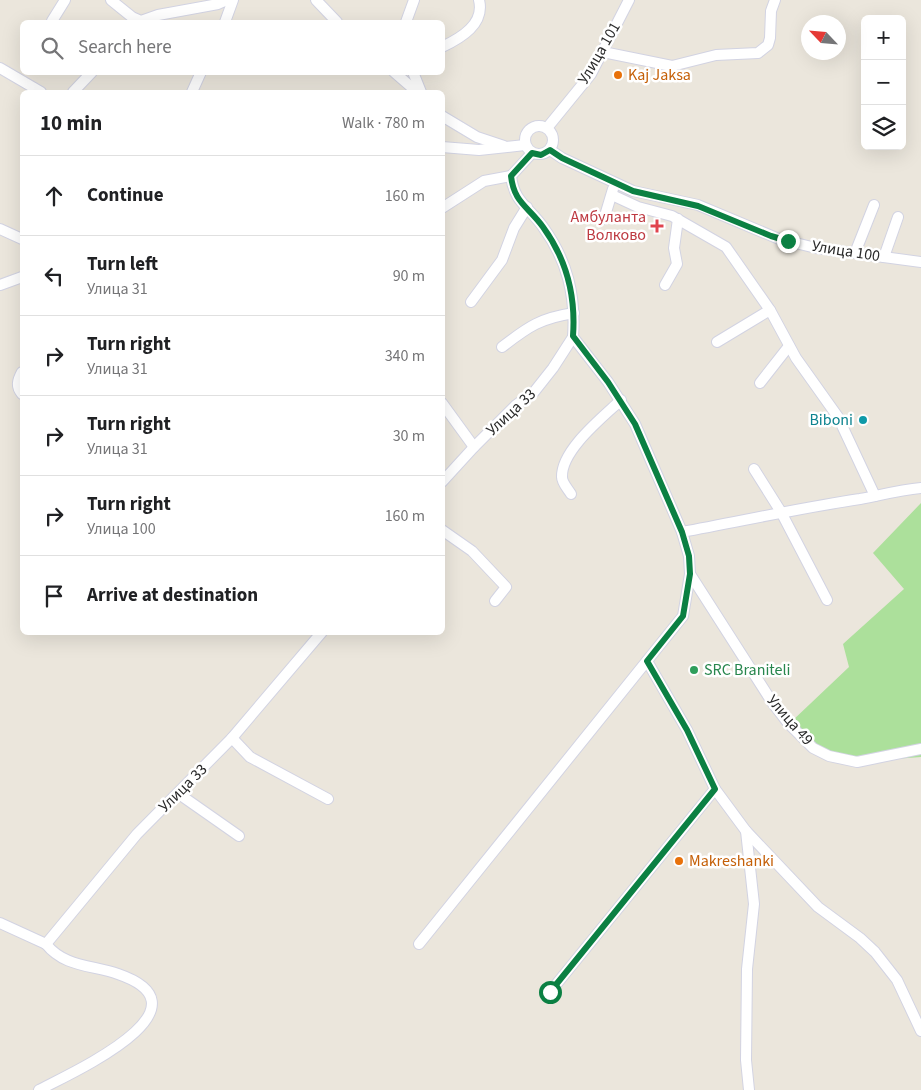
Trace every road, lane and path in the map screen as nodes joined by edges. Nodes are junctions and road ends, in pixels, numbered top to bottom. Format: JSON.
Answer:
{"nodes":[{"id":1,"x":65,"y":0,"type":"edge"},
{"id":2,"x":110,"y":0,"type":"edge"},
{"id":3,"x":227,"y":0,"type":"edge"},
{"id":4,"x":233,"y":0,"type":"edge"},
{"id":5,"x":316,"y":0,"type":"edge"},
{"id":6,"x":414,"y":0,"type":"edge"},
{"id":7,"x":479,"y":0,"type":"edge"},
{"id":8,"x":629,"y":0,"type":"edge"},
{"id":9,"x":775,"y":0,"type":"edge"},
{"id":10,"x":53,"y":20,"type":"edge"},
{"id":11,"x":137,"y":20,"type":"edge"},
{"id":12,"x":145,"y":20,"type":"edge"},
{"id":13,"x":225,"y":20,"type":"edge"},
{"id":14,"x":335,"y":20,"type":"edge"},
{"id":15,"x":407,"y":20,"type":"edge"},
{"id":16,"x":445,"y":45,"type":"edge"},
{"id":17,"x":603,"y":52,"type":"junction"},
{"id":18,"x":0,"y":68,"type":"edge"},
{"id":19,"x":89,"y":75,"type":"edge"},
{"id":20,"x":200,"y":75,"type":"edge"},
{"id":21,"x":398,"y":75,"type":"edge"},
{"id":22,"x":415,"y":75,"type":"edge"},
{"id":23,"x":37,"y":90,"type":"edge"},
{"id":24,"x":75,"y":90,"type":"edge"},
{"id":25,"x":193,"y":90,"type":"edge"},
{"id":26,"x":416,"y":90,"type":"edge"},
{"id":27,"x":418,"y":90,"type":"edge"},
{"id":28,"x":445,"y":118,"type":"edge"},
{"id":29,"x":547,"y":128,"type":"junction"},
{"id":30,"x":445,"y":147,"type":"edge"},
{"id":31,"x":506,"y":147,"type":"junction"},
{"id":32,"x":528,"y":149,"type":"junction"},
{"id":33,"x":550,"y":150,"type":"junction"},
{"id":34,"x":511,"y":176,"type":"junction"},
{"id":35,"x":615,"y":184,"type":"junction"},
{"id":36,"x":612,"y":195,"type":"junction"},
{"id":37,"x":874,"y":205,"type":"dead end"},
{"id":38,"x":445,"y":206,"type":"edge"},
{"id":39,"x":527,"y":207,"type":"junction"},
{"id":40,"x":898,"y":217,"type":"dead end"},
{"id":41,"x":604,"y":219,"type":"dead end"},
{"id":42,"x":678,"y":219,"type":"junction"},
{"id":43,"x":0,"y":229,"type":"edge"},
{"id":44,"x":20,"y":238,"type":"edge"},
{"id":45,"x":855,"y":253,"type":"junction"},
{"id":46,"x":884,"y":257,"type":"junction"},
{"id":47,"x":921,"y":262,"type":"edge"},
{"id":48,"x":20,"y":278,"type":"edge"},
{"id":49,"x":0,"y":285,"type":"edge"},
{"id":50,"x":665,"y":285,"type":"dead end"},
{"id":51,"x":470,"y":302,"type":"dead end"},
{"id":52,"x":770,"y":310,"type":"junction"},
{"id":53,"x":574,"y":313,"type":"junction"},
{"id":54,"x":573,"y":336,"type":"junction"},
{"id":55,"x":717,"y":342,"type":"dead end"},
{"id":56,"x":502,"y":346,"type":"dead end"},
{"id":57,"x":789,"y":346,"type":"junction"},
{"id":58,"x":20,"y":378,"type":"edge"},
{"id":59,"x":760,"y":383,"type":"dead end"},
{"id":60,"x":20,"y":392,"type":"edge"},
{"id":61,"x":621,"y":400,"type":"junction"},
{"id":62,"x":445,"y":408,"type":"edge"},
{"id":63,"x":474,"y":447,"type":"junction"},
{"id":64,"x":754,"y":468,"type":"dead end"},
{"id":65,"x":445,"y":476,"type":"edge"},
{"id":66,"x":921,"y":488,"type":"edge"},
{"id":67,"x":571,"y":494,"type":"dead end"},
{"id":68,"x":875,"y":496,"type":"junction"},
{"id":69,"x":781,"y":512,"type":"junction"},
{"id":70,"x":445,"y":532,"type":"edge"},
{"id":71,"x":682,"y":532,"type":"junction"},
{"id":72,"x":690,"y":574,"type":"junction"},
{"id":73,"x":827,"y":600,"type":"dead end"},
{"id":74,"x":495,"y":601,"type":"dead end"},
{"id":75,"x":319,"y":635,"type":"edge"},
{"id":76,"x":647,"y":661,"type":"junction"},
{"id":77,"x":232,"y":738,"type":"junction"},
{"id":78,"x":921,"y":743,"type":"edge"},
{"id":79,"x":921,"y":749,"type":"edge"},
{"id":80,"x":905,"y":752,"type":"junction"},
{"id":81,"x":715,"y":789,"type":"junction"},
{"id":82,"x":179,"y":794,"type":"junction"},
{"id":83,"x":328,"y":799,"type":"dead end"},
{"id":84,"x":746,"y":831,"type":"junction"},
{"id":85,"x":239,"y":836,"type":"dead end"},
{"id":86,"x":0,"y":923,"type":"edge"},
{"id":87,"x":46,"y":944,"type":"junction"},
{"id":88,"x":419,"y":944,"type":"dead end"},
{"id":89,"x":550,"y":992,"type":"dead end"},
{"id":90,"x":921,"y":1031,"type":"edge"},
{"id":91,"x":38,"y":1090,"type":"edge"},
{"id":92,"x":750,"y":1090,"type":"edge"}],
"edges":[{"from":1,"to":10,"type":"street"},
{"from":2,"to":11,"type":"street"},
{"from":3,"to":12,"type":"street"},
{"from":4,"to":13,"type":"street"},
{"from":5,"to":14,"type":"street"},
{"from":6,"to":15,"type":"street"},
{"from":7,"to":16,"type":"street"},
{"from":8,"to":17,"type":"street","name":"Улица 101"},
{"from":9,"to":17,"type":"street"},
{"from":17,"to":29,"type":"street","name":"Улица 101"},
{"from":18,"to":23,"type":"street"},
{"from":19,"to":24,"type":"street"},
{"from":20,"to":25,"type":"street"},
{"from":21,"to":26,"type":"street"},
{"from":22,"to":27,"type":"street"},
{"from":28,"to":31,"type":"street"},
{"from":29,"to":32,"type":"street"},
{"from":29,"to":33,"type":"street"},
{"from":30,"to":31,"type":"street"},
{"from":31,"to":32,"type":"street"},
{"from":32,"to":33,"type":"street"},
{"from":32,"to":34,"type":"street"},
{"from":33,"to":35,"type":"street","name":"Улица 100"},
{"from":34,"to":38,"type":"street"},
{"from":34,"to":39,"type":"street"},
{"from":35,"to":36,"type":"street"},
{"from":35,"to":45,"type":"street","name":"Улица 100"},
{"from":36,"to":41,"type":"street"},
{"from":36,"to":42,"type":"street"},
{"from":37,"to":45,"type":"street"},
{"from":39,"to":51,"type":"street"},
{"from":39,"to":53,"type":"street"},
{"from":40,"to":46,"type":"street"},
{"from":42,"to":50,"type":"street"},
{"from":42,"to":52,"type":"street"},
{"from":43,"to":44,"type":"street"},
{"from":45,"to":46,"type":"street","name":"Улица 100"},
{"from":46,"to":47,"type":"street","name":"Улица 100"},
{"from":48,"to":49,"type":"street"},
{"from":52,"to":55,"type":"street"},
{"from":52,"to":57,"type":"street"},
{"from":53,"to":54,"type":"street"},
{"from":53,"to":56,"type":"street"},
{"from":54,"to":61,"type":"street"},
{"from":54,"to":63,"type":"street","name":"Улица 33"},
{"from":57,"to":59,"type":"street"},
{"from":57,"to":68,"type":"street"},
{"from":58,"to":60,"type":"street"},
{"from":61,"to":67,"type":"street"},
{"from":61,"to":71,"type":"street"},
{"from":62,"to":63,"type":"street"},
{"from":63,"to":65,"type":"street","name":"Улица 33"},
{"from":64,"to":69,"type":"street"},
{"from":66,"to":68,"type":"street"},
{"from":68,"to":69,"type":"street"},
{"from":69,"to":71,"type":"street"},
{"from":69,"to":73,"type":"street"},
{"from":70,"to":74,"type":"street"},
{"from":71,"to":72,"type":"street"},
{"from":72,"to":76,"type":"street"},
{"from":72,"to":80,"type":"street","name":"Улица 49"},
{"from":75,"to":77,"type":"street","name":"Улица 33"},
{"from":76,"to":81,"type":"street"},
{"from":76,"to":88,"type":"street"},
{"from":77,"to":82,"type":"street","name":"Улица 33"},
{"from":77,"to":83,"type":"street"},
{"from":78,"to":80,"type":"street"},
{"from":79,"to":80,"type":"street","name":"Улица 49"},
{"from":81,"to":84,"type":"street"},
{"from":81,"to":89,"type":"street"},
{"from":82,"to":85,"type":"street"},
{"from":82,"to":87,"type":"street","name":"Улица 33"},
{"from":84,"to":90,"type":"street"},
{"from":84,"to":92,"type":"street"},
{"from":86,"to":87,"type":"street"},
{"from":87,"to":91,"type":"street"}]}
